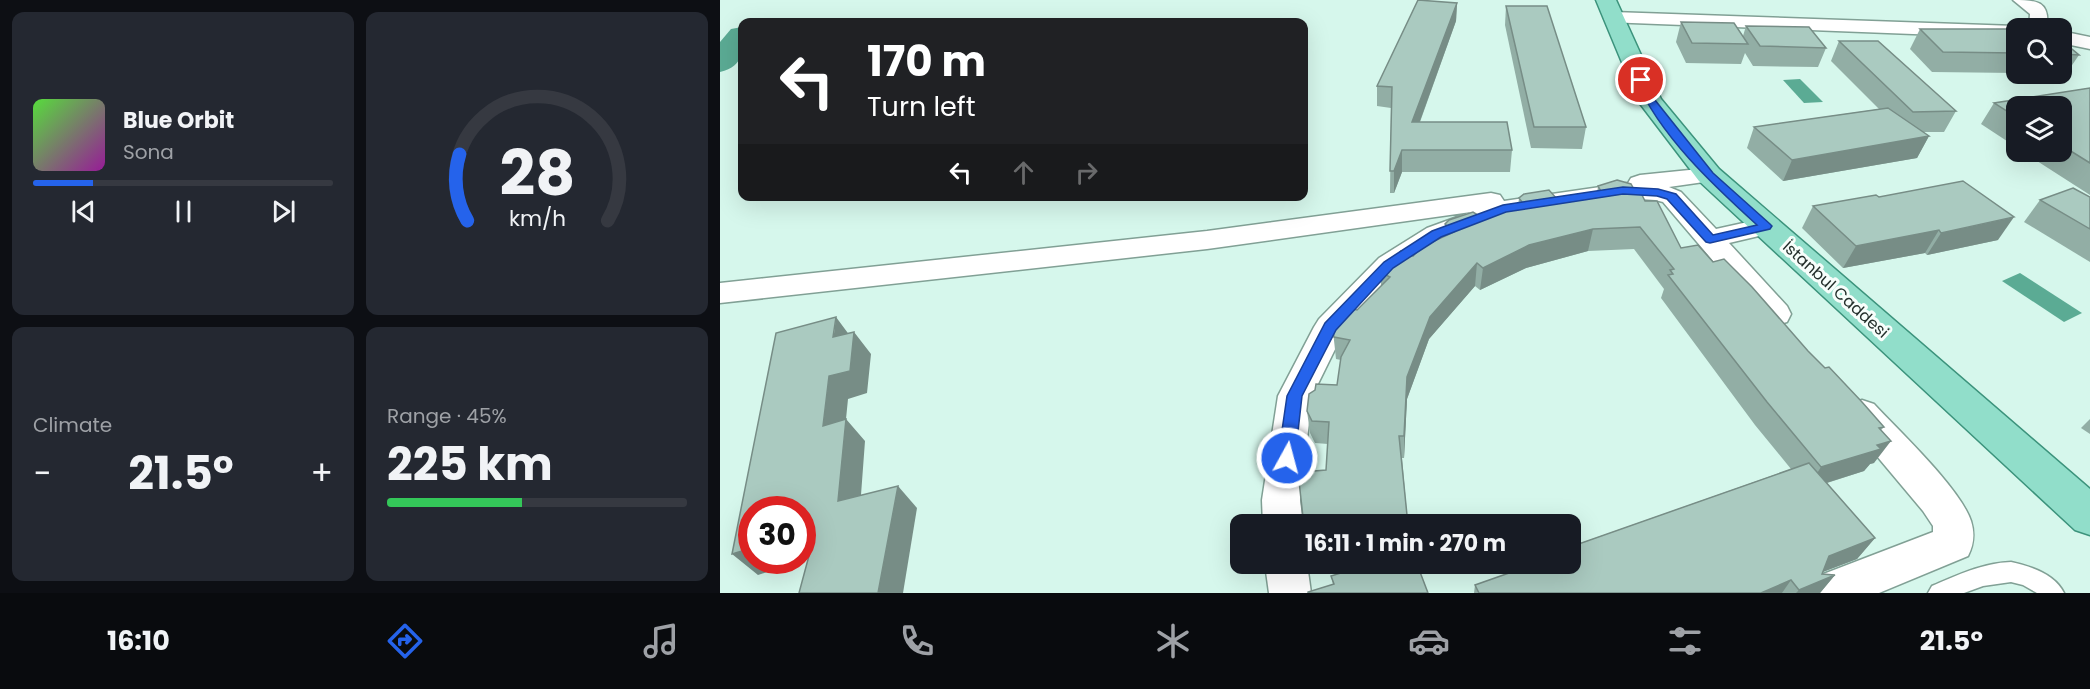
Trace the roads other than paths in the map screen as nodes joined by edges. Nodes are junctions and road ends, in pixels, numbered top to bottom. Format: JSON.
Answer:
{"nodes":[{"id":1,"x":2022,"y":0,"type":"edge"},
{"id":2,"x":1610,"y":9,"type":"edge"},
{"id":3,"x":2039,"y":18,"type":"edge"},
{"id":4,"x":2006,"y":31,"type":"edge"},
{"id":5,"x":2072,"y":39,"type":"edge"},
{"id":6,"x":2090,"y":43,"type":"edge"},
{"id":7,"x":1709,"y":175,"type":"junction"},
{"id":8,"x":1766,"y":226,"type":"junction"},
{"id":9,"x":1710,"y":239,"type":"junction"},
{"id":10,"x":720,"y":293,"type":"edge"},
{"id":11,"x":1796,"y":338,"type":"edge"},
{"id":12,"x":1843,"y":392,"type":"edge"},
{"id":13,"x":1282,"y":514,"type":"edge"},
{"id":14,"x":2090,"y":516,"type":"edge"},
{"id":15,"x":1287,"y":574,"type":"edge"},
{"id":16,"x":1290,"y":593,"type":"edge"},
{"id":17,"x":1828,"y":593,"type":"edge"},
{"id":18,"x":1939,"y":593,"type":"edge"},
{"id":19,"x":2053,"y":593,"type":"edge"}],
"edges":[{"from":1,"to":3,"type":"street"},
{"from":2,"to":4,"type":"street"},
{"from":2,"to":7,"type":"main road","name":"İstanbul Caddesi"},
{"from":5,"to":6,"type":"street"},
{"from":7,"to":8,"type":"main road","name":"İstanbul Caddesi"},
{"from":7,"to":10,"type":"street"},
{"from":8,"to":9,"type":"street"},
{"from":8,"to":14,"type":"main road","name":"İstanbul Caddesi"},
{"from":9,"to":11,"type":"street"},
{"from":9,"to":13,"type":"street"},
{"from":12,"to":17,"type":"street"},
{"from":15,"to":16,"type":"street"},
{"from":18,"to":19,"type":"lane"}]}
